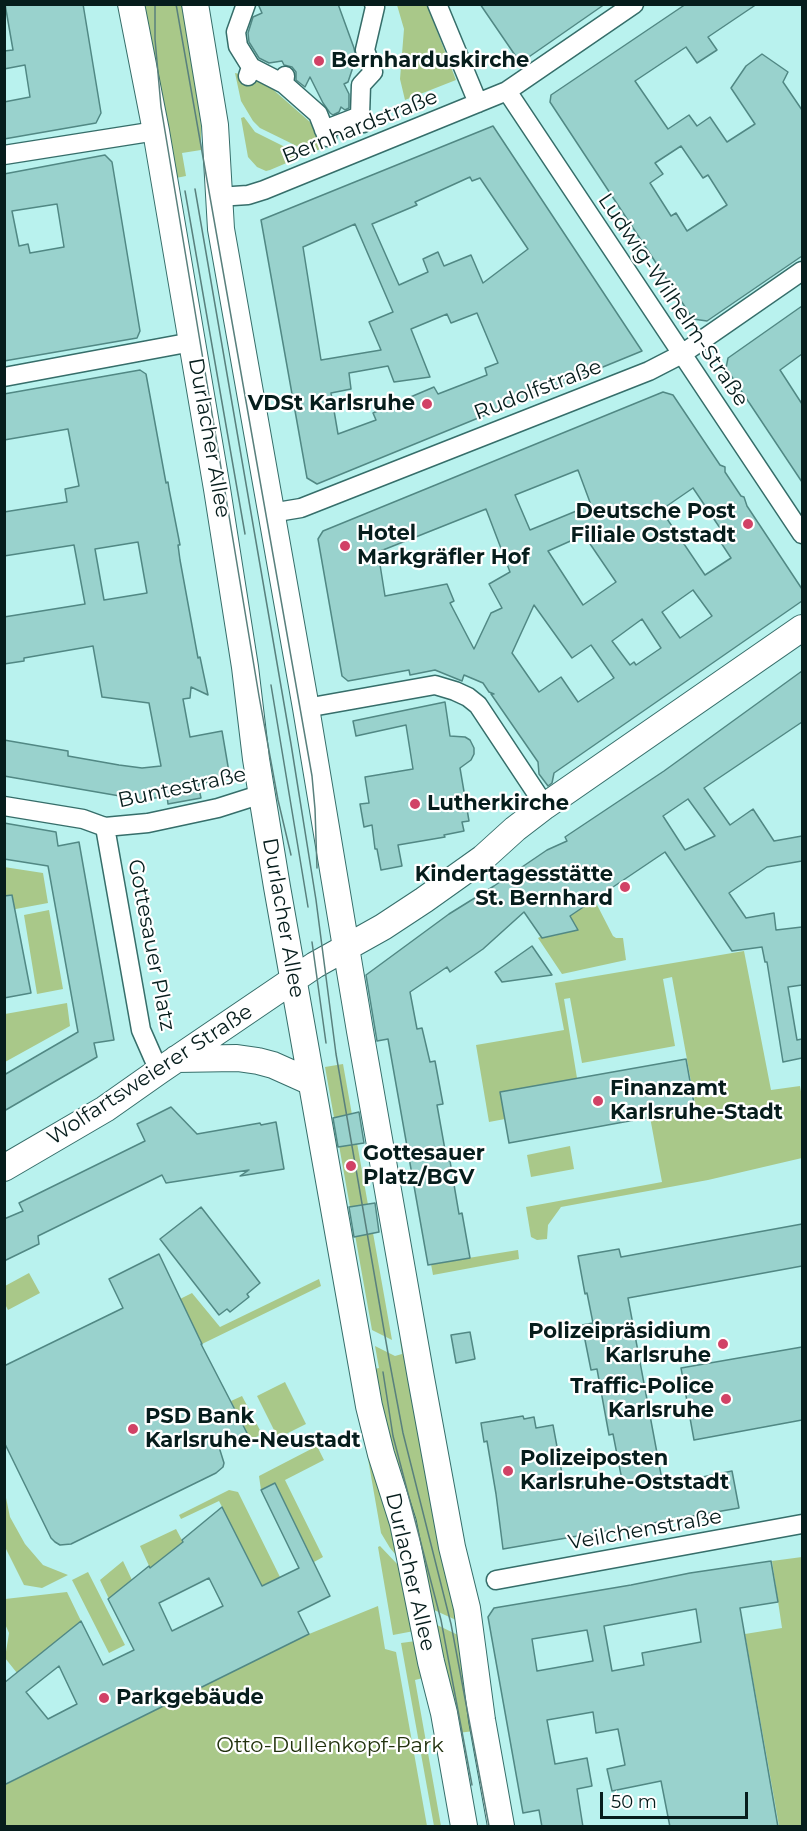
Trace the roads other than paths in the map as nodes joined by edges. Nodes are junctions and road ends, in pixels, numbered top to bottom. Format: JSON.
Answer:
{"nodes":[{"id":1,"x":131,"y":4,"type":"edge"},
{"id":2,"x":195,"y":4,"type":"edge"},
{"id":3,"x":246,"y":4,"type":"edge"},
{"id":4,"x":374,"y":4,"type":"edge"},
{"id":5,"x":437,"y":4,"type":"edge"},
{"id":6,"x":634,"y":4,"type":"edge"},
{"id":7,"x":507,"y":91,"type":"junction"},
{"id":8,"x":478,"y":103,"type":"junction"},
{"id":9,"x":156,"y":131,"type":"junction"},
{"id":10,"x":4,"y":155,"type":"edge"},
{"id":11,"x":218,"y":197,"type":"junction"},
{"id":12,"x":802,"y":271,"type":"edge"},
{"id":13,"x":192,"y":342,"type":"junction"},
{"id":14,"x":682,"y":354,"type":"junction"},
{"id":15,"x":4,"y":377,"type":"edge"},
{"id":16,"x":272,"y":513,"type":"junction"},
{"id":17,"x":802,"y":534,"type":"edge"},
{"id":18,"x":802,"y":628,"type":"edge"},
{"id":19,"x":306,"y":708,"type":"junction"},
{"id":20,"x":262,"y":794,"type":"junction"},
{"id":21,"x":4,"y":806,"type":"edge"},
{"id":22,"x":545,"y":806,"type":"junction"},
{"id":23,"x":105,"y":826,"type":"junction"},
{"id":24,"x":346,"y":947,"type":"junction"},
{"id":25,"x":295,"y":979,"type":"junction"},
{"id":26,"x":167,"y":1065,"type":"junction"},
{"id":27,"x":311,"y":1082,"type":"junction"},
{"id":28,"x":4,"y":1168,"type":"edge"},
{"id":29,"x":802,"y":1524,"type":"edge"},
{"id":30,"x":496,"y":1580,"type":"dead end"},
{"id":31,"x":464,"y":1827,"type":"edge"},
{"id":32,"x":501,"y":1827,"type":"edge"}],
"edges":[{"from":1,"to":9,"type":"street","name":"Durlacher Allee"},
{"from":2,"to":11,"type":"street"},
{"from":3,"to":4,"type":"street"},
{"from":5,"to":8,"type":"street"},
{"from":6,"to":7,"type":"street","name":"Bernhardstraße"},
{"from":7,"to":8,"type":"street","name":"Bernhardstraße"},
{"from":7,"to":14,"type":"street","name":"Ludwig-Wilhelm-Straße"},
{"from":8,"to":11,"type":"street","name":"Bernhardstraße"},
{"from":9,"to":10,"type":"street"},
{"from":9,"to":13,"type":"street","name":"Durlacher Allee"},
{"from":11,"to":16,"type":"street"},
{"from":12,"to":14,"type":"street","name":"Rudolfstraße"},
{"from":13,"to":15,"type":"street"},
{"from":13,"to":20,"type":"street","name":"Durlacher Allee"},
{"from":14,"to":16,"type":"street","name":"Rudolfstraße"},
{"from":14,"to":17,"type":"street","name":"Ludwig-Wilhelm-Straße"},
{"from":16,"to":19,"type":"street"},
{"from":18,"to":22,"type":"street","name":"Wolfartsweierer Straße"},
{"from":19,"to":22,"type":"street"},
{"from":19,"to":24,"type":"street"},
{"from":20,"to":23,"type":"street","name":"Buntestraße"},
{"from":20,"to":25,"type":"street","name":"Durlacher Allee"},
{"from":21,"to":23,"type":"street","name":"Buntestraße"},
{"from":22,"to":24,"type":"street","name":"Wolfartsweierer Straße"},
{"from":23,"to":26,"type":"street","name":"Gottesauer Platz"},
{"from":24,"to":25,"type":"street","name":"Wolfartsweierer Straße"},
{"from":24,"to":32,"type":"street"},
{"from":25,"to":26,"type":"street","name":"Wolfartsweierer Straße"},
{"from":25,"to":27,"type":"street","name":"Durlacher Allee"},
{"from":26,"to":27,"type":"street"},
{"from":26,"to":28,"type":"street","name":"Wolfartsweierer Straße"},
{"from":27,"to":31,"type":"street","name":"Durlacher Allee"},
{"from":29,"to":30,"type":"street","name":"Veilchenstraße"}]}
